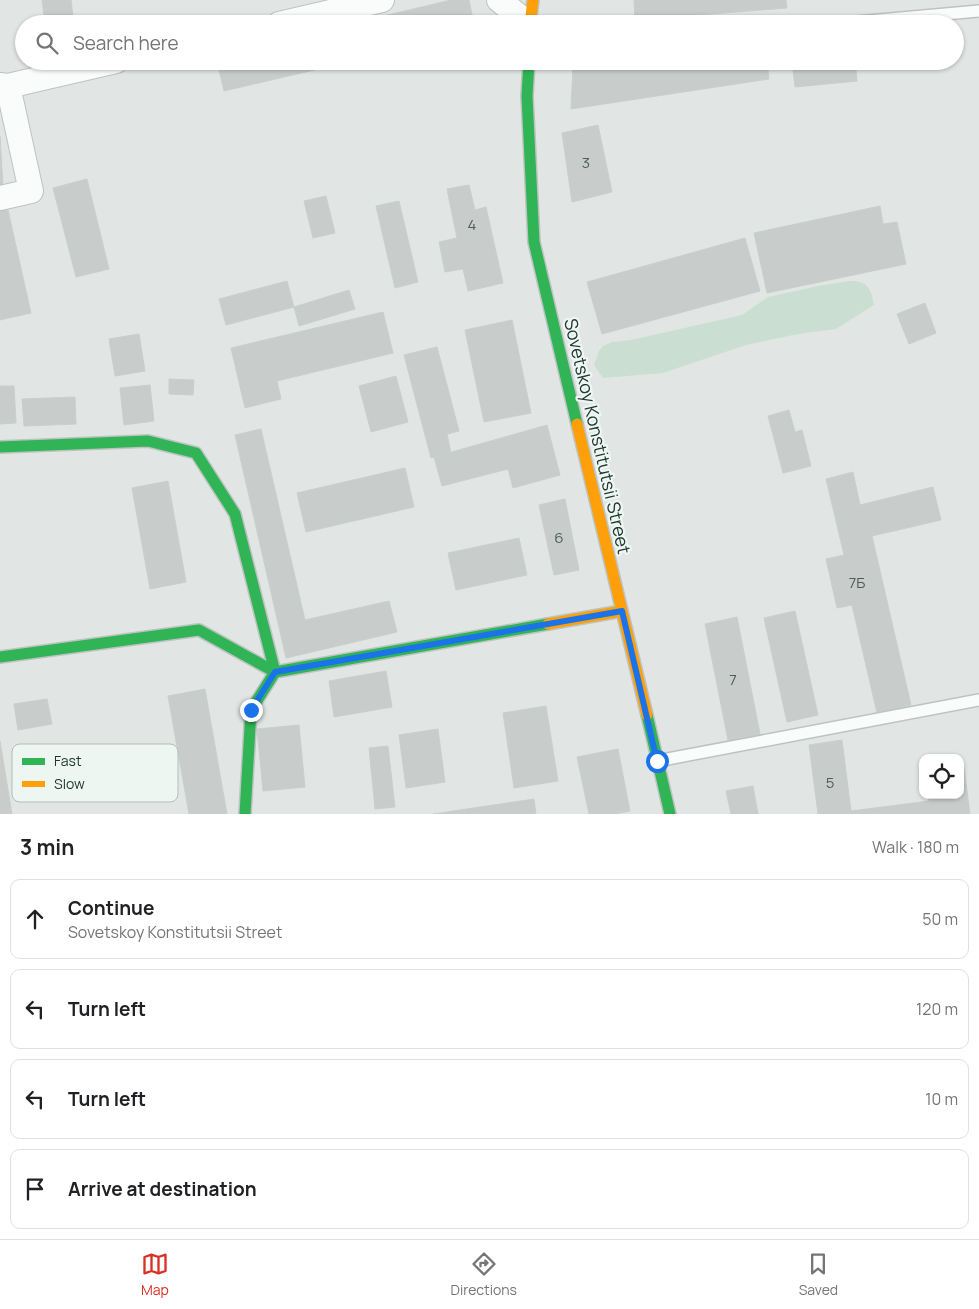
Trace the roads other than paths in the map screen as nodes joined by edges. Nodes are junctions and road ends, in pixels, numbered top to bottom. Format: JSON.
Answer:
{"nodes":[{"id":1,"x":382,"y":0,"type":"edge"},
{"id":2,"x":499,"y":0,"type":"edge"},
{"id":3,"x":533,"y":0,"type":"edge"},
{"id":4,"x":979,"y":11,"type":"edge"},
{"id":5,"x":318,"y":15,"type":"edge"},
{"id":6,"x":518,"y":15,"type":"edge"},
{"id":7,"x":531,"y":15,"type":"edge"},
{"id":8,"x":934,"y":15,"type":"edge"},
{"id":9,"x":76,"y":70,"type":"edge"},
{"id":10,"x":528,"y":70,"type":"edge"},
{"id":11,"x":4,"y":86,"type":"edge"},
{"id":12,"x":0,"y":198,"type":"edge"},
{"id":13,"x":0,"y":447,"type":"edge"},
{"id":14,"x":622,"y":611,"type":"junction"},
{"id":15,"x":0,"y":657,"type":"edge"},
{"id":16,"x":275,"y":672,"type":"junction"},
{"id":17,"x":979,"y":700,"type":"edge"},
{"id":18,"x":657,"y":761,"type":"junction"},
{"id":19,"x":245,"y":814,"type":"edge"},
{"id":20,"x":670,"y":814,"type":"edge"}],
"edges":[{"from":1,"to":5,"type":"street"},
{"from":2,"to":6,"type":"street"},
{"from":3,"to":7,"type":"street"},
{"from":4,"to":8,"type":"lane"},
{"from":9,"to":11,"type":"street"},
{"from":10,"to":14,"type":"street","name":"Sovetskoy Konstitutsii Street"},
{"from":11,"to":12,"type":"street"},
{"from":13,"to":16,"type":"street"},
{"from":14,"to":16,"type":"street"},
{"from":14,"to":18,"type":"street","name":"Sovetskoy Konstitutsii Street"},
{"from":15,"to":16,"type":"street"},
{"from":16,"to":19,"type":"street"},
{"from":17,"to":18,"type":"lane"},
{"from":18,"to":20,"type":"street","name":"Sovetskoy Konstitutsii Street"}]}
